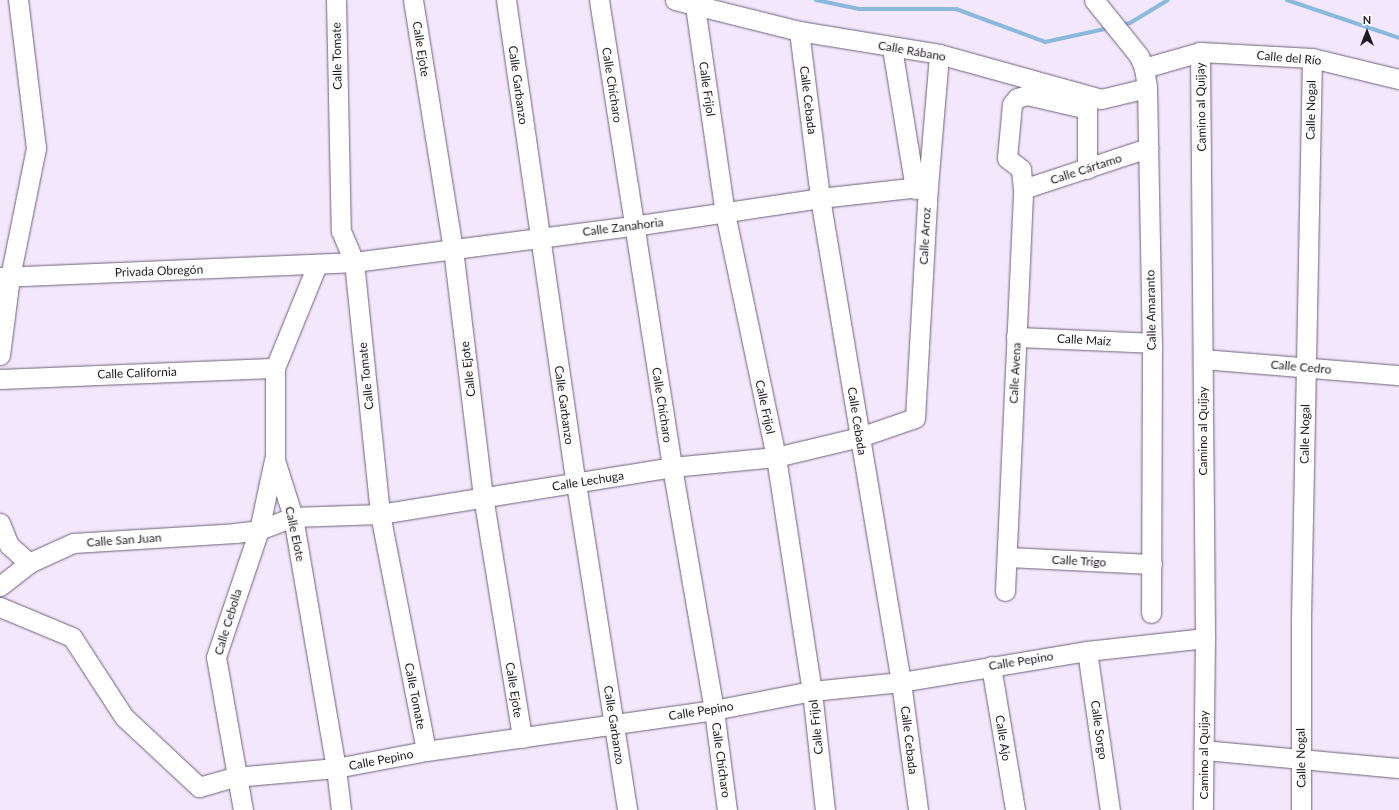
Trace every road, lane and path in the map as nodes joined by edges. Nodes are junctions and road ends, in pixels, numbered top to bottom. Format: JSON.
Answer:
{"nodes":[{"id":1,"x":18,"y":0,"type":"edge"},
{"id":2,"x":336,"y":0,"type":"edge"},
{"id":3,"x":413,"y":0,"type":"edge"},
{"id":4,"x":506,"y":0,"type":"edge"},
{"id":5,"x":599,"y":0,"type":"edge"},
{"id":6,"x":675,"y":0,"type":"edge"},
{"id":7,"x":695,"y":6,"type":"junction"},
{"id":8,"x":1099,"y":7,"type":"edge"},
{"id":9,"x":799,"y":31,"type":"junction"},
{"id":10,"x":892,"y":48,"type":"junction"},
{"id":11,"x":1200,"y":52,"type":"junction"},
{"id":12,"x":939,"y":54,"type":"junction"},
{"id":13,"x":1312,"y":58,"type":"junction"},
{"id":14,"x":1142,"y":62,"type":"junction"},
{"id":15,"x":1399,"y":79,"type":"edge"},
{"id":16,"x":1147,"y":88,"type":"junction"},
{"id":17,"x":1148,"y":148,"type":"junction"},
{"id":18,"x":1087,"y":169,"type":"junction"},
{"id":19,"x":922,"y":187,"type":"junction"},
{"id":20,"x":1023,"y":189,"type":"junction"},
{"id":21,"x":820,"y":198,"type":"junction"},
{"id":22,"x":725,"y":213,"type":"junction"},
{"id":23,"x":633,"y":226,"type":"junction"},
{"id":24,"x":540,"y":236,"type":"junction"},
{"id":25,"x":453,"y":249,"type":"junction"},
{"id":26,"x":354,"y":262,"type":"junction"},
{"id":27,"x":317,"y":265,"type":"junction"},
{"id":28,"x":5,"y":277,"type":"edge"},
{"id":29,"x":1016,"y":337,"type":"junction"},
{"id":30,"x":1152,"y":343,"type":"junction"},
{"id":31,"x":0,"y":355,"type":"edge"},
{"id":32,"x":1203,"y":359,"type":"junction"},
{"id":33,"x":275,"y":368,"type":"junction"},
{"id":34,"x":1306,"y":368,"type":"junction"},
{"id":35,"x":1399,"y":375,"type":"edge"},
{"id":36,"x":0,"y":379,"type":"edge"},
{"id":37,"x":915,"y":418,"type":"joint"},
{"id":38,"x":860,"y":437,"type":"junction"},
{"id":39,"x":776,"y":457,"type":"junction"},
{"id":40,"x":275,"y":460,"type":"junction"},
{"id":41,"x":672,"y":467,"type":"junction"},
{"id":42,"x":576,"y":483,"type":"junction"},
{"id":43,"x":483,"y":496,"type":"junction"},
{"id":44,"x":380,"y":514,"type":"junction"},
{"id":45,"x":293,"y":517,"type":"junction"},
{"id":46,"x":0,"y":523,"type":"edge"},
{"id":47,"x":259,"y":530,"type":"junction"},
{"id":48,"x":1007,"y":557,"type":"junction"},
{"id":49,"x":29,"y":563,"type":"junction"},
{"id":50,"x":1152,"y":564,"type":"junction"},
{"id":51,"x":0,"y":586,"type":"edge"},
{"id":52,"x":1005,"y":591,"type":"dead end"},
{"id":53,"x":0,"y":607,"type":"edge"},
{"id":54,"x":1151,"y":613,"type":"dead end"},
{"id":55,"x":1205,"y":638,"type":"junction"},
{"id":56,"x":1087,"y":651,"type":"junction"},
{"id":57,"x":991,"y":666,"type":"junction"},
{"id":58,"x":901,"y":682,"type":"junction"},
{"id":59,"x":812,"y":691,"type":"junction"},
{"id":60,"x":714,"y":710,"type":"junction"},
{"id":61,"x":614,"y":724,"type":"junction"},
{"id":62,"x":522,"y":738,"type":"junction"},
{"id":63,"x":1204,"y":750,"type":"junction"},
{"id":64,"x":426,"y":751,"type":"junction"},
{"id":65,"x":1300,"y":758,"type":"junction"},
{"id":66,"x":336,"y":768,"type":"junction"},
{"id":67,"x":1399,"y":768,"type":"edge"},
{"id":68,"x":235,"y":777,"type":"junction"},
{"id":69,"x":243,"y":810,"type":"edge"},
{"id":70,"x":340,"y":810,"type":"edge"},
{"id":71,"x":627,"y":810,"type":"edge"},
{"id":72,"x":728,"y":810,"type":"edge"},
{"id":73,"x":825,"y":810,"type":"edge"},
{"id":74,"x":918,"y":810,"type":"edge"},
{"id":75,"x":1014,"y":810,"type":"edge"},
{"id":76,"x":1110,"y":810,"type":"edge"},
{"id":77,"x":1203,"y":810,"type":"edge"},
{"id":78,"x":1301,"y":810,"type":"edge"}],
"edges":[{"from":1,"to":28,"type":"street"},
{"from":2,"to":26,"type":"street","name":"Calle Tomate"},
{"from":3,"to":25,"type":"street","name":"Calle Ejote"},
{"from":4,"to":24,"type":"street","name":"Calle Garbanzo"},
{"from":5,"to":23,"type":"street","name":"Calle Chícharo"},
{"from":6,"to":7,"type":"street","name":"Calle Rábano"},
{"from":7,"to":9,"type":"street","name":"Calle Rábano"},
{"from":7,"to":22,"type":"street","name":"Calle Frijol"},
{"from":8,"to":14,"type":"street"},
{"from":9,"to":10,"type":"street","name":"Calle Rábano"},
{"from":9,"to":21,"type":"street","name":"Calle Cebada"},
{"from":10,"to":12,"type":"street","name":"Calle Rábano"},
{"from":10,"to":19,"type":"street","name":"Calle Arroz"},
{"from":11,"to":13,"type":"street","name":"Calle del Río"},
{"from":11,"to":14,"type":"street","name":"Calle del Río"},
{"from":11,"to":32,"type":"street","name":"Camino al Quijay"},
{"from":12,"to":16,"type":"street","name":"Calle Rábano"},
{"from":12,"to":19,"type":"street","name":"Calle Arroz"},
{"from":13,"to":15,"type":"street","name":"Calle del Río"},
{"from":13,"to":34,"type":"street","name":"Calle Nogal"},
{"from":14,"to":16,"type":"street","name":"Calle Amaranto"},
{"from":16,"to":17,"type":"street","name":"Calle Amaranto"},
{"from":17,"to":18,"type":"street","name":"Calle Cártamo"},
{"from":17,"to":30,"type":"street","name":"Calle Amaranto"},
{"from":18,"to":20,"type":"street","name":"Calle Cártamo"},
{"from":18,"to":20,"type":"street","name":"Calle Avena"},
{"from":19,"to":21,"type":"street","name":"Calle Zanahoria"},
{"from":19,"to":37,"type":"street","name":"Calle Arroz"},
{"from":20,"to":29,"type":"street","name":"Calle Avena"},
{"from":21,"to":22,"type":"street","name":"Calle Zanahoria"},
{"from":21,"to":38,"type":"street","name":"Calle Cebada"},
{"from":22,"to":23,"type":"street","name":"Calle Zanahoria"},
{"from":22,"to":39,"type":"street","name":"Calle Frijol"},
{"from":23,"to":24,"type":"street","name":"Calle Zanahoria"},
{"from":23,"to":41,"type":"street","name":"Calle Chícharo"},
{"from":24,"to":25,"type":"street","name":"Calle Zanahoria"},
{"from":24,"to":42,"type":"street","name":"Calle Garbanzo"},
{"from":25,"to":26,"type":"street","name":"Calle Zanahoria"},
{"from":25,"to":43,"type":"street","name":"Calle Ejote"},
{"from":26,"to":27,"type":"street","name":"Calle Zanahoria"},
{"from":26,"to":44,"type":"street","name":"Calle Tomate"},
{"from":27,"to":28,"type":"street","name":"Privada Obregón"},
{"from":27,"to":33,"type":"street","name":"Calle Elote"},
{"from":28,"to":31,"type":"street"},
{"from":29,"to":30,"type":"street","name":"Calle Maíz"},
{"from":29,"to":48,"type":"street","name":"Calle Avena"},
{"from":30,"to":50,"type":"street","name":"Calle Amaranto"},
{"from":32,"to":34,"type":"street","name":"Calle Cedro"},
{"from":32,"to":55,"type":"street","name":"Camino al Quijay"},
{"from":33,"to":36,"type":"street","name":"Calle California"},
{"from":33,"to":40,"type":"street","name":"Calle Elote"},
{"from":34,"to":35,"type":"street","name":"Calle Cedro"},
{"from":34,"to":65,"type":"street","name":"Calle Nogal"},
{"from":37,"to":38,"type":"street","name":"Calle Lechuga"},
{"from":38,"to":39,"type":"street","name":"Calle Lechuga"},
{"from":38,"to":58,"type":"street","name":"Calle Cebada"},
{"from":39,"to":41,"type":"street","name":"Calle Lechuga"},
{"from":39,"to":59,"type":"street","name":"Calle Frijol"},
{"from":40,"to":45,"type":"street","name":"Calle Elote"},
{"from":40,"to":47,"type":"street","name":"Calle Cebolla"},
{"from":41,"to":42,"type":"street","name":"Calle Lechuga"},
{"from":41,"to":60,"type":"street","name":"Calle Chícharo"},
{"from":42,"to":43,"type":"street","name":"Calle Lechuga"},
{"from":42,"to":61,"type":"street","name":"Calle Garbanzo"},
{"from":43,"to":44,"type":"street","name":"Calle Lechuga"},
{"from":43,"to":62,"type":"street","name":"Calle Ejote"},
{"from":44,"to":45,"type":"street","name":"Calle Lechuga"},
{"from":44,"to":64,"type":"street","name":"Calle Tomate"},
{"from":45,"to":47,"type":"street","name":"Calle Lechuga"},
{"from":45,"to":66,"type":"street","name":"Calle Elote"},
{"from":46,"to":49,"type":"street"},
{"from":47,"to":49,"type":"street","name":"Calle San Juan"},
{"from":47,"to":68,"type":"street","name":"Calle Cebolla"},
{"from":48,"to":50,"type":"street","name":"Calle Trigo"},
{"from":48,"to":52,"type":"street","name":"Calle Avena"},
{"from":49,"to":51,"type":"street","name":"Calle San Juan"},
{"from":50,"to":54,"type":"street","name":"Calle Amaranto"},
{"from":53,"to":68,"type":"street","name":"Calle Pepino"},
{"from":55,"to":56,"type":"street","name":"Calle Pepino"},
{"from":55,"to":63,"type":"street","name":"Camino al Quijay"},
{"from":56,"to":57,"type":"street","name":"Calle Pepino"},
{"from":56,"to":76,"type":"street","name":"Calle Sorgo"},
{"from":57,"to":58,"type":"street","name":"Calle Pepino"},
{"from":57,"to":75,"type":"street","name":"Calle Ajo"},
{"from":58,"to":59,"type":"street","name":"Calle Pepino"},
{"from":58,"to":74,"type":"street","name":"Calle Cebada"},
{"from":59,"to":60,"type":"street","name":"Calle Pepino"},
{"from":59,"to":73,"type":"street","name":"Calle Frijol"},
{"from":60,"to":61,"type":"street","name":"Calle Pepino"},
{"from":60,"to":72,"type":"street","name":"Calle Chícharo"},
{"from":61,"to":62,"type":"street","name":"Calle Pepino"},
{"from":61,"to":71,"type":"street","name":"Calle Garbanzo"},
{"from":62,"to":64,"type":"street","name":"Calle Pepino"},
{"from":63,"to":65,"type":"street"},
{"from":63,"to":77,"type":"street","name":"Camino al Quijay"},
{"from":64,"to":66,"type":"street","name":"Calle Pepino"},
{"from":65,"to":67,"type":"street"},
{"from":65,"to":78,"type":"street","name":"Calle Nogal"},
{"from":66,"to":68,"type":"street","name":"Calle Pepino"},
{"from":66,"to":70,"type":"street","name":"Calle Elote"},
{"from":68,"to":69,"type":"street","name":"Calle Cebolla"}]}
